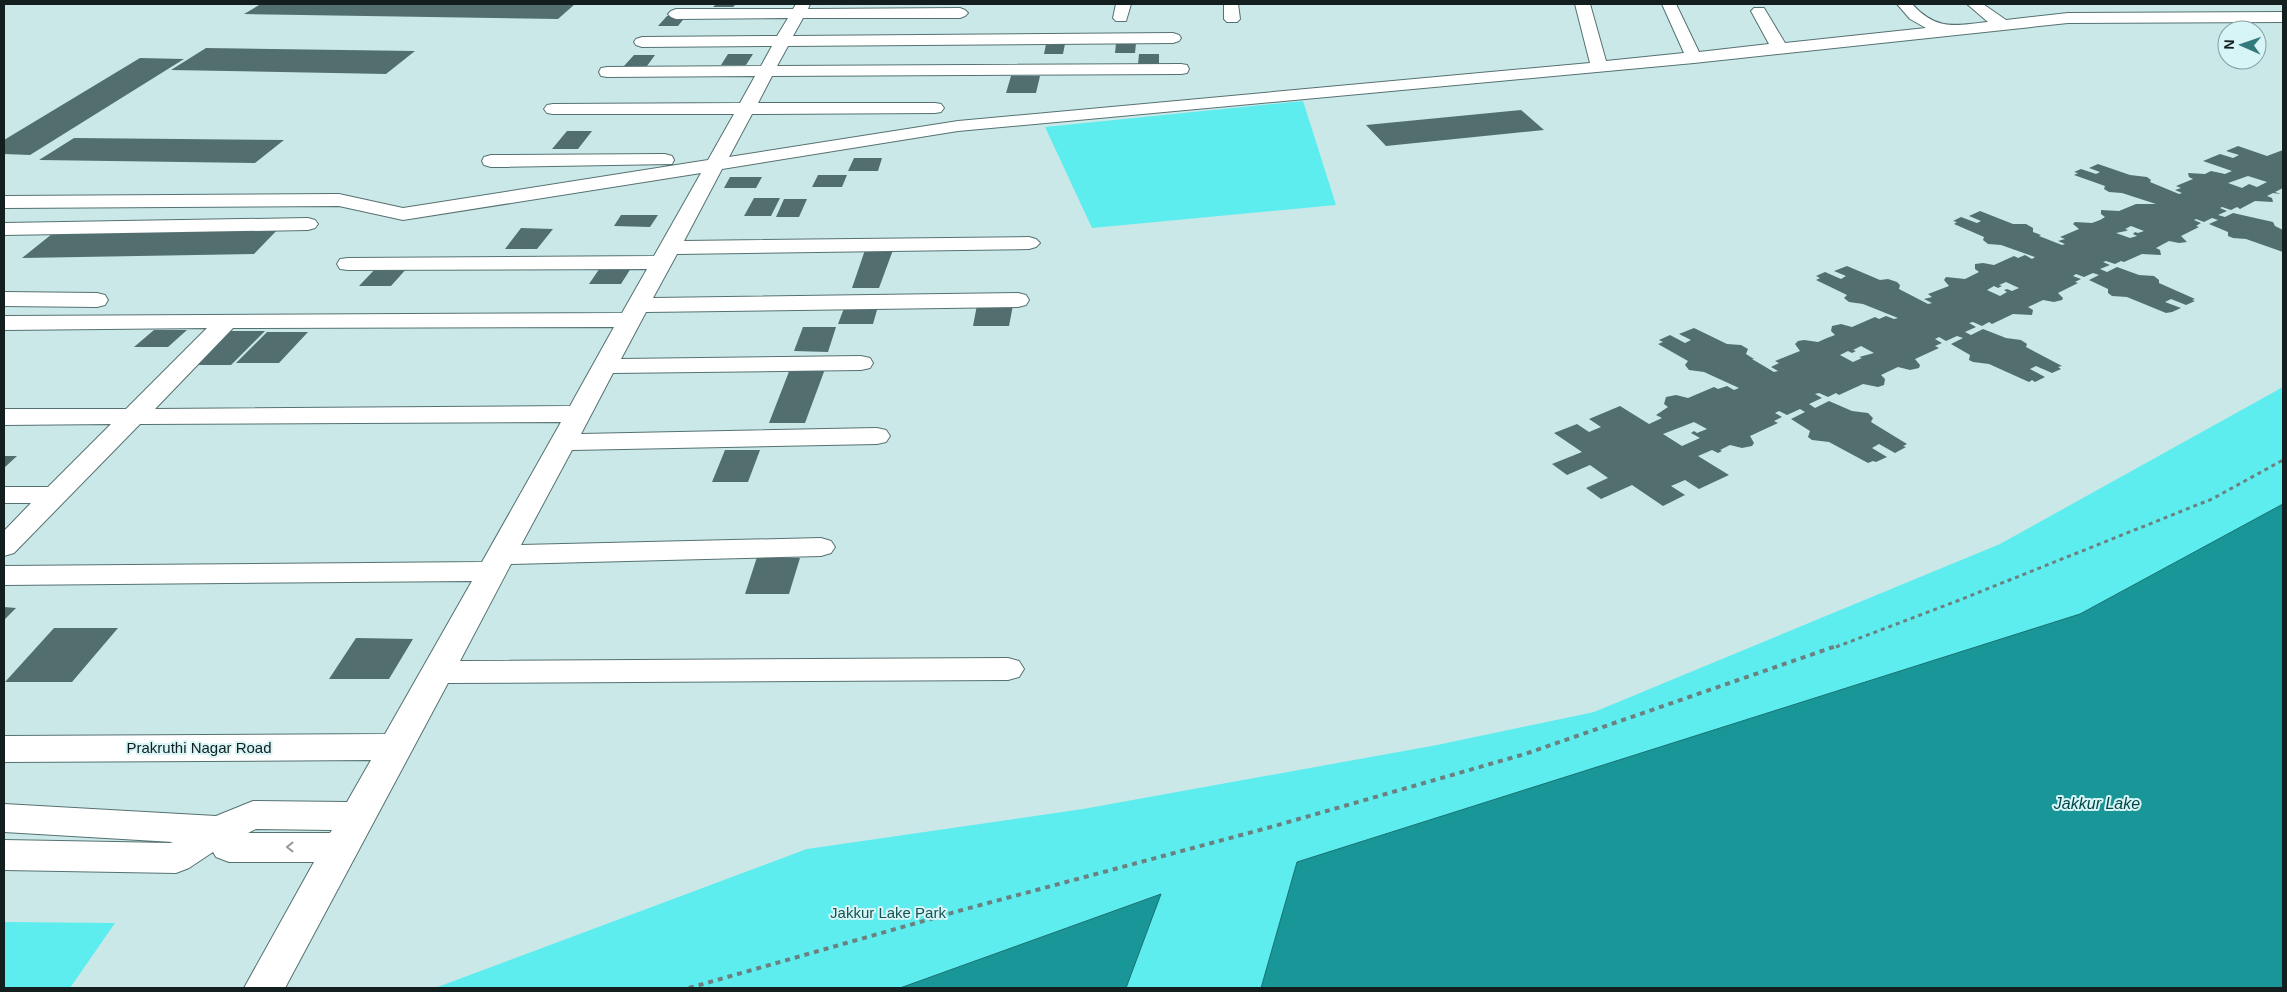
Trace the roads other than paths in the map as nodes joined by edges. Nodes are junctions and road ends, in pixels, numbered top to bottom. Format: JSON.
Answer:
{"nodes":[{"id":1,"x":1582,"y":4,"type":"edge"},
{"id":2,"x":1670,"y":4,"type":"edge"},
{"id":3,"x":1904,"y":4,"type":"edge"},
{"id":4,"x":1974,"y":4,"type":"edge"},
{"id":5,"x":2062,"y":4,"type":"edge"},
{"id":6,"x":2148,"y":4,"type":"edge"},
{"id":7,"x":2245,"y":4,"type":"edge"},
{"id":8,"x":800,"y":9,"type":"edge"},
{"id":9,"x":1759,"y":11,"type":"dead end"},
{"id":10,"x":960,"y":13,"type":"dead end"},
{"id":11,"x":676,"y":14,"type":"dead end"},
{"id":12,"x":2083,"y":18,"type":"junction"},
{"id":13,"x":2172,"y":18,"type":"junction"},
{"id":14,"x":2279,"y":20,"type":"edge"},
{"id":15,"x":2003,"y":25,"type":"junction"},
{"id":16,"x":1943,"y":31,"type":"junction"},
{"id":17,"x":1173,"y":38,"type":"dead end"},
{"id":18,"x":642,"y":42,"type":"dead end"},
{"id":19,"x":782,"y":42,"type":"junction"},
{"id":20,"x":1780,"y":49,"type":"junction"},
{"id":21,"x":1694,"y":58,"type":"junction"},
{"id":22,"x":1599,"y":67,"type":"junction"},
{"id":23,"x":1181,"y":69,"type":"dead end"},
{"id":24,"x":607,"y":72,"type":"dead end"},
{"id":25,"x":765,"y":72,"type":"junction"},
{"id":26,"x":745,"y":108,"type":"junction"},
{"id":27,"x":935,"y":108,"type":"dead end"},
{"id":28,"x":553,"y":109,"type":"dead end"},
{"id":29,"x":491,"y":161,"type":"dead end"},
{"id":30,"x":715,"y":163,"type":"junction"},
{"id":31,"x":4,"y":202,"type":"edge"},
{"id":32,"x":4,"y":208,"type":"edge"},
{"id":33,"x":308,"y":224,"type":"dead end"},
{"id":34,"x":6,"y":227,"type":"edge"},
{"id":35,"x":1029,"y":243,"type":"dead end"},
{"id":36,"x":665,"y":255,"type":"junction"},
{"id":37,"x":348,"y":264,"type":"dead end"},
{"id":38,"x":4,"y":299,"type":"edge"},
{"id":39,"x":97,"y":300,"type":"dead end"},
{"id":40,"x":1018,"y":300,"type":"dead end"},
{"id":41,"x":633,"y":312,"type":"junction"},
{"id":42,"x":227,"y":321,"type":"junction"},
{"id":43,"x":4,"y":322,"type":"edge"},
{"id":44,"x":860,"y":363,"type":"dead end"},
{"id":45,"x":604,"y":366,"type":"junction"},
{"id":46,"x":577,"y":414,"type":"junction"},
{"id":47,"x":132,"y":417,"type":"junction"},
{"id":48,"x":4,"y":418,"type":"edge"},
{"id":49,"x":877,"y":436,"type":"dead end"},
{"id":50,"x":562,"y":442,"type":"junction"},
{"id":51,"x":4,"y":495,"type":"edge"},
{"id":52,"x":54,"y":495,"type":"junction"},
{"id":53,"x":4,"y":547,"type":"edge"},
{"id":54,"x":821,"y":547,"type":"dead end"},
{"id":55,"x":496,"y":563,"type":"junction"},
{"id":56,"x":4,"y":574,"type":"edge"},
{"id":57,"x":1008,"y":668,"type":"dead end"},
{"id":58,"x":436,"y":672,"type":"junction"},
{"id":59,"x":395,"y":747,"type":"junction"},
{"id":60,"x":4,"y":749,"type":"edge"},
{"id":61,"x":357,"y":816,"type":"junction"},
{"id":62,"x":4,"y":818,"type":"edge"},
{"id":63,"x":219,"y":830,"type":"junction"},
{"id":64,"x":339,"y":848,"type":"junction"},
{"id":65,"x":4,"y":855,"type":"edge"},
{"id":66,"x":264,"y":988,"type":"edge"}],
"edges":[{"from":1,"to":22,"type":"street"},
{"from":2,"to":21,"type":"street"},
{"from":3,"to":16,"type":"street"},
{"from":4,"to":15,"type":"street"},
{"from":5,"to":12,"type":"street"},
{"from":6,"to":13,"type":"street"},
{"from":7,"to":14,"type":"street"},
{"from":8,"to":10,"type":"street"},
{"from":8,"to":11,"type":"street"},
{"from":8,"to":19,"type":"street"},
{"from":9,"to":20,"type":"street"},
{"from":12,"to":13,"type":"street"},
{"from":12,"to":15,"type":"street"},
{"from":13,"to":14,"type":"street"},
{"from":15,"to":16,"type":"street"},
{"from":16,"to":20,"type":"street"},
{"from":17,"to":19,"type":"street"},
{"from":18,"to":19,"type":"street"},
{"from":19,"to":25,"type":"street"},
{"from":20,"to":21,"type":"street"},
{"from":21,"to":22,"type":"street"},
{"from":22,"to":30,"type":"street"},
{"from":23,"to":25,"type":"street"},
{"from":24,"to":25,"type":"street"},
{"from":25,"to":26,"type":"street"},
{"from":26,"to":27,"type":"street"},
{"from":26,"to":28,"type":"street"},
{"from":26,"to":30,"type":"street"},
{"from":29,"to":30,"type":"street"},
{"from":30,"to":31,"type":"street"},
{"from":30,"to":36,"type":"street"},
{"from":32,"to":34,"type":"street"},
{"from":33,"to":34,"type":"street"},
{"from":35,"to":36,"type":"street"},
{"from":36,"to":37,"type":"street"},
{"from":36,"to":41,"type":"street"},
{"from":38,"to":39,"type":"street"},
{"from":40,"to":41,"type":"street"},
{"from":41,"to":42,"type":"street"},
{"from":41,"to":45,"type":"street"},
{"from":42,"to":43,"type":"street"},
{"from":42,"to":47,"type":"street"},
{"from":44,"to":45,"type":"street"},
{"from":45,"to":46,"type":"street"},
{"from":46,"to":47,"type":"street"},
{"from":46,"to":50,"type":"street"},
{"from":47,"to":48,"type":"street"},
{"from":47,"to":52,"type":"street"},
{"from":49,"to":50,"type":"street"},
{"from":50,"to":55,"type":"street"},
{"from":51,"to":52,"type":"street"},
{"from":52,"to":53,"type":"street"},
{"from":54,"to":55,"type":"street"},
{"from":55,"to":56,"type":"street"},
{"from":55,"to":58,"type":"street"},
{"from":57,"to":58,"type":"street"},
{"from":58,"to":59,"type":"street"},
{"from":59,"to":60,"type":"street","name":"Prakruthi Nagar Road"},
{"from":59,"to":61,"type":"street"},
{"from":61,"to":63,"type":"street"},
{"from":61,"to":64,"type":"street"},
{"from":62,"to":63,"type":"street"},
{"from":64,"to":63,"type":"street","one_way":true},
{"from":63,"to":65,"type":"street"},
{"from":64,"to":66,"type":"street"}]}
